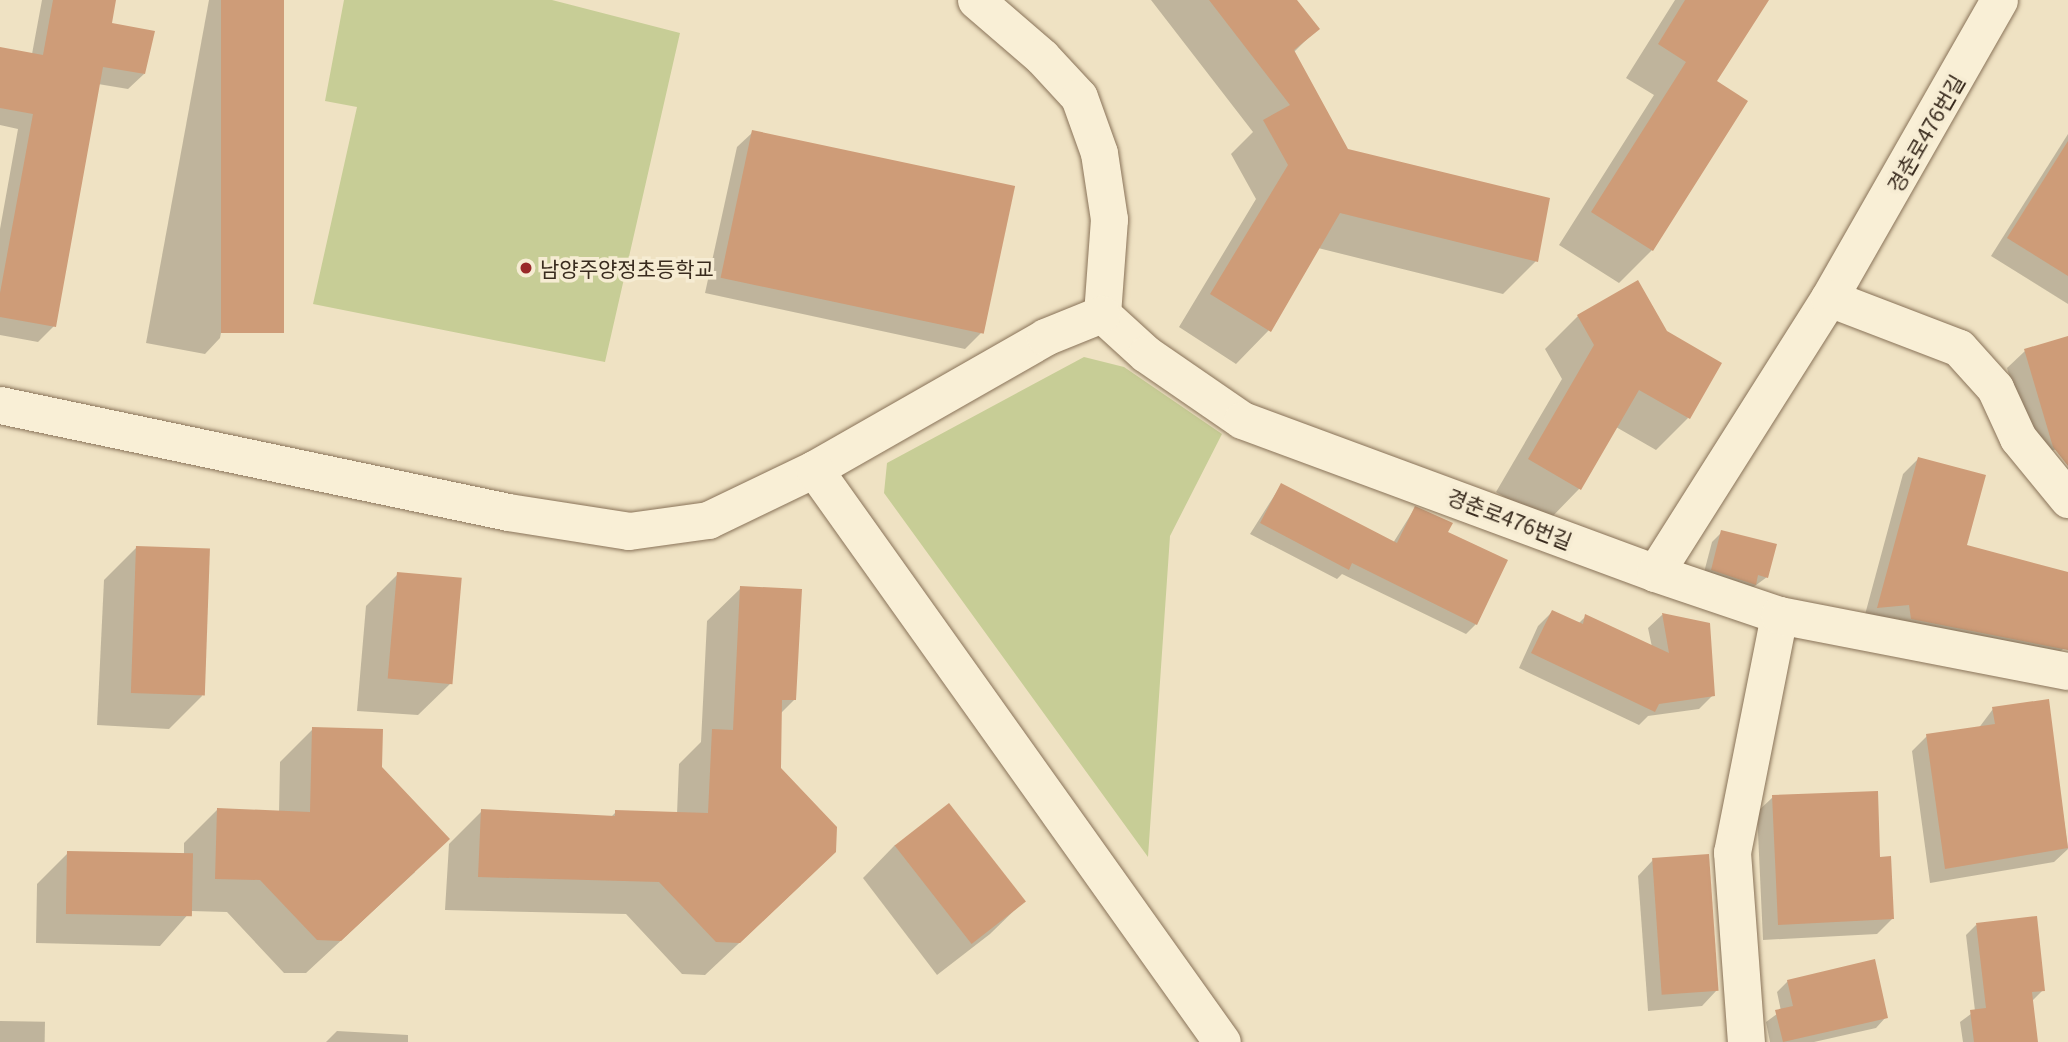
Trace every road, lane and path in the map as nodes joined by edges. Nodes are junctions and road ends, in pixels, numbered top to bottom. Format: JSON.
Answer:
{"nodes":[{"id":1,"x":976,"y":0,"type":"edge"},
{"id":2,"x":1998,"y":0,"type":"edge"},
{"id":3,"x":1829,"y":298,"type":"junction"},
{"id":4,"x":1102,"y":314,"type":"junction"},
{"id":5,"x":0,"y":405,"type":"edge"},
{"id":6,"x":814,"y":469,"type":"junction"},
{"id":7,"x":2068,"y":499,"type":"edge"},
{"id":8,"x":1656,"y":573,"type":"junction"},
{"id":9,"x":1779,"y":615,"type":"junction"},
{"id":10,"x":2068,"y":671,"type":"edge"},
{"id":11,"x":1222,"y":1042,"type":"edge"},
{"id":12,"x":1746,"y":1042,"type":"edge"}],
"edges":[{"from":1,"to":4,"type":"street"},
{"from":2,"to":3,"type":"street","name":"경춘로476번길"},
{"from":3,"to":7,"type":"street"},
{"from":3,"to":8,"type":"street","name":"경춘로476번길"},
{"from":4,"to":6,"type":"street"},
{"from":4,"to":8,"type":"street","name":"경춘로476번길"},
{"from":5,"to":6,"type":"street"},
{"from":6,"to":11,"type":"street"},
{"from":8,"to":9,"type":"street"},
{"from":9,"to":10,"type":"street"},
{"from":9,"to":12,"type":"street"}]}
